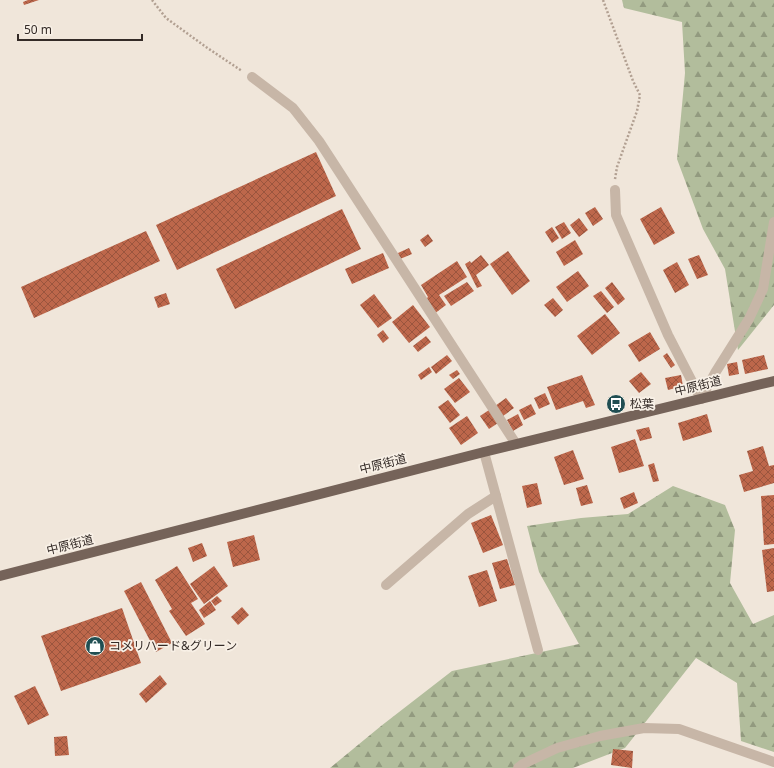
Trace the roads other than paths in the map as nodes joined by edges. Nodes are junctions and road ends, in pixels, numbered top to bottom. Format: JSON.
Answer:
{"nodes":[{"id":1,"x":252,"y":77,"type":"road end"},
{"id":2,"x":615,"y":190,"type":"road end"},
{"id":3,"x":774,"y":222,"type":"edge"},
{"id":4,"x":774,"y":381,"type":"edge"},
{"id":5,"x":701,"y":399,"type":"junction"},
{"id":6,"x":516,"y":444,"type":"junction"},
{"id":7,"x":484,"y":452,"type":"junction"},
{"id":8,"x":496,"y":496,"type":"junction"},
{"id":9,"x":0,"y":576,"type":"edge"},
{"id":10,"x":386,"y":585,"type":"dead end"},
{"id":11,"x":538,"y":650,"type":"dead end"},
{"id":12,"x":774,"y":762,"type":"edge"},
{"id":13,"x":518,"y":768,"type":"edge"}],
"edges":[{"from":1,"to":6,"type":"street"},
{"from":2,"to":5,"type":"street"},
{"from":3,"to":5,"type":"street"},
{"from":4,"to":5,"type":"main road","name":"中原街道"},
{"from":5,"to":6,"type":"main road","name":"中原街道"},
{"from":6,"to":7,"type":"main road","name":"中原街道"},
{"from":7,"to":8,"type":"street"},
{"from":7,"to":9,"type":"main road","name":"中原街道"},
{"from":8,"to":10,"type":"street"},
{"from":8,"to":11,"type":"street"},
{"from":12,"to":13,"type":"street"}]}
